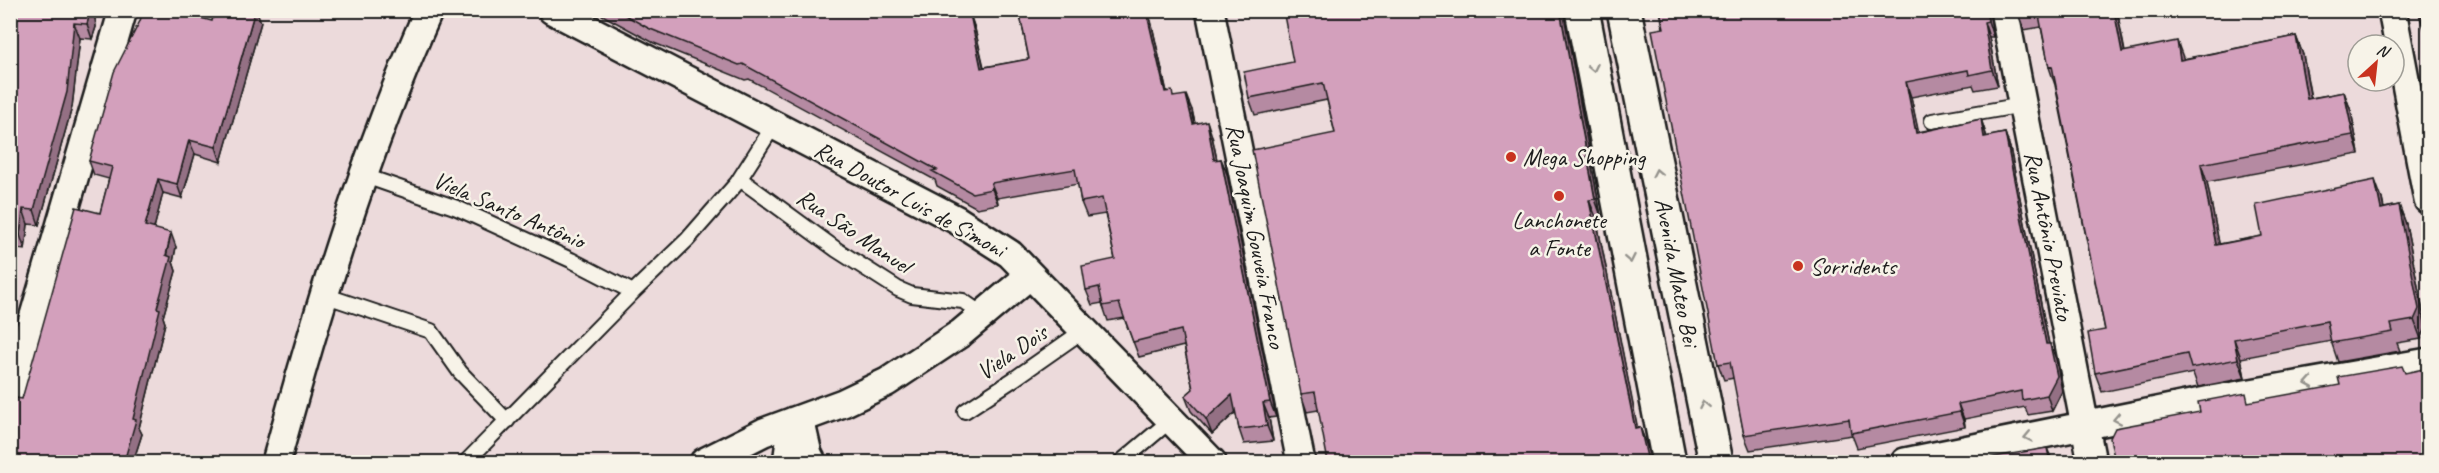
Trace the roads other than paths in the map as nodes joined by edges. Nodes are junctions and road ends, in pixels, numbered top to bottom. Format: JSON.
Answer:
{"nodes":[{"id":1,"x":123,"y":10,"type":"edge"},
{"id":2,"x":429,"y":10,"type":"edge"},
{"id":3,"x":552,"y":10,"type":"edge"},
{"id":4,"x":1210,"y":10,"type":"edge"},
{"id":5,"x":1582,"y":10,"type":"edge"},
{"id":6,"x":1624,"y":10,"type":"edge"},
{"id":7,"x":2004,"y":10,"type":"edge"},
{"id":8,"x":2392,"y":10,"type":"edge"},
{"id":9,"x":2024,"y":105,"type":"junction"},
{"id":10,"x":1932,"y":121,"type":"dead end"},
{"id":11,"x":774,"y":125,"type":"junction"},
{"id":12,"x":365,"y":176,"type":"junction"},
{"id":13,"x":740,"y":179,"type":"junction"},
{"id":14,"x":2428,"y":200,"type":"edge"},
{"id":15,"x":1030,"y":275,"type":"junction"},
{"id":16,"x":633,"y":292,"type":"junction"},
{"id":17,"x":324,"y":295,"type":"junction"},
{"id":18,"x":983,"y":315,"type":"junction"},
{"id":19,"x":1084,"y":330,"type":"junction"},
{"id":20,"x":2428,"y":362,"type":"edge"},
{"id":21,"x":10,"y":398,"type":"edge"},
{"id":22,"x":965,"y":411,"type":"dead end"},
{"id":23,"x":1172,"y":419,"type":"junction"},
{"id":24,"x":796,"y":420,"type":"junction"},
{"id":25,"x":507,"y":421,"type":"junction"},
{"id":26,"x":2085,"y":426,"type":"junction"},
{"id":27,"x":276,"y":462,"type":"edge"},
{"id":28,"x":466,"y":462,"type":"edge"},
{"id":29,"x":704,"y":462,"type":"edge"},
{"id":30,"x":787,"y":462,"type":"edge"},
{"id":31,"x":812,"y":462,"type":"edge"},
{"id":32,"x":1121,"y":462,"type":"edge"},
{"id":33,"x":1212,"y":462,"type":"edge"},
{"id":34,"x":1301,"y":462,"type":"edge"},
{"id":35,"x":1669,"y":462,"type":"edge"},
{"id":36,"x":1716,"y":462,"type":"edge"},
{"id":37,"x":1905,"y":462,"type":"edge"},
{"id":38,"x":2092,"y":462,"type":"edge"}],
"edges":[{"from":1,"to":21,"type":"street"},
{"from":2,"to":12,"type":"street"},
{"from":3,"to":11,"type":"street","name":"Rua Doutor Luis de Simoni"},
{"from":4,"to":34,"type":"street","name":"Rua Joaquim Gouveia Franco"},
{"from":5,"to":35,"type":"main road","name":"Avenida Mateo Bei","one_way":true},
{"from":36,"to":6,"type":"main road","name":"Avenida Mateo Bei","one_way":true},
{"from":7,"to":9,"type":"street","name":"Rua Antônio Previato"},
{"from":8,"to":14,"type":"street"},
{"from":9,"to":10,"type":"lane"},
{"from":9,"to":26,"type":"street","name":"Rua Antônio Previato"},
{"from":11,"to":13,"type":"lane"},
{"from":11,"to":15,"type":"street","name":"Rua Doutor Luis de Simoni"},
{"from":12,"to":16,"type":"lane","name":"Viela Santo Antônio"},
{"from":12,"to":17,"type":"street"},
{"from":13,"to":16,"type":"lane"},
{"from":13,"to":18,"type":"lane","name":"Rua São Manuel"},
{"from":15,"to":18,"type":"street"},
{"from":15,"to":19,"type":"street","name":"Rua Doutor Luis de Simoni"},
{"from":16,"to":25,"type":"lane"},
{"from":17,"to":25,"type":"lane"},
{"from":17,"to":27,"type":"street"},
{"from":18,"to":24,"type":"street"},
{"from":19,"to":22,"type":"lane","name":"Viela Dois"},
{"from":19,"to":23,"type":"street","name":"Rua Doutor Luis de Simoni"},
{"from":20,"to":26,"type":"street","one_way":true},
{"from":23,"to":32,"type":"lane"},
{"from":23,"to":33,"type":"street","name":"Rua Doutor Luis de Simoni"},
{"from":24,"to":29,"type":"street"},
{"from":24,"to":30,"type":"street"},
{"from":24,"to":31,"type":"street"},
{"from":25,"to":28,"type":"lane"},
{"from":26,"to":37,"type":"street","one_way":true},
{"from":26,"to":38,"type":"street","name":"Rua Antônio Previato"}]}
